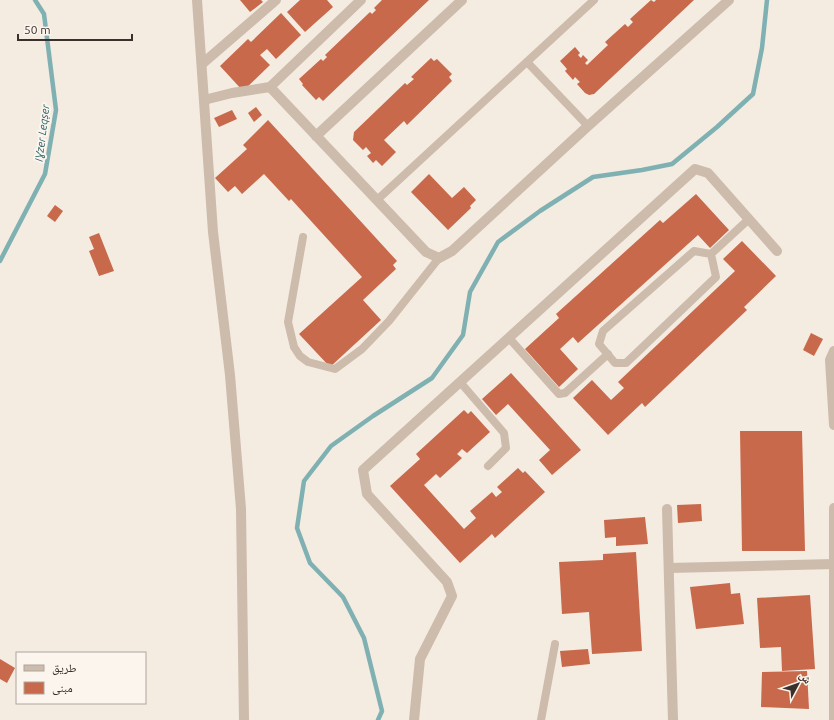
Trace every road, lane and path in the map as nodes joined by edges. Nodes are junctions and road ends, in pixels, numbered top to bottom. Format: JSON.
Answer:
{"nodes":[{"id":1,"x":197,"y":0,"type":"edge"},
{"id":2,"x":276,"y":0,"type":"edge"},
{"id":3,"x":361,"y":0,"type":"edge"},
{"id":4,"x":462,"y":0,"type":"edge"},
{"id":5,"x":594,"y":0,"type":"edge"},
{"id":6,"x":729,"y":0,"type":"edge"},
{"id":7,"x":527,"y":62,"type":"junction"},
{"id":8,"x":202,"y":64,"type":"junction"},
{"id":9,"x":270,"y":87,"type":"junction"},
{"id":10,"x":204,"y":100,"type":"junction"},
{"id":11,"x":588,"y":126,"type":"junction"},
{"id":12,"x":316,"y":136,"type":"junction"},
{"id":13,"x":377,"y":200,"type":"junction"},
{"id":14,"x":749,"y":219,"type":"junction"},
{"id":15,"x":303,"y":237,"type":"dead end"},
{"id":16,"x":777,"y":251,"type":"dead end"},
{"id":17,"x":711,"y":254,"type":"junction"},
{"id":18,"x":438,"y":258,"type":"junction"},
{"id":19,"x":509,"y":338,"type":"junction"},
{"id":20,"x":834,"y":350,"type":"edge"},
{"id":21,"x":608,"y":354,"type":"junction"},
{"id":22,"x":460,"y":382,"type":"junction"},
{"id":23,"x":834,"y":425,"type":"edge"},
{"id":24,"x":488,"y":466,"type":"dead end"},
{"id":25,"x":834,"y":508,"type":"edge"},
{"id":26,"x":667,"y":509,"type":"dead end"},
{"id":27,"x":834,"y":564,"type":"edge"},
{"id":28,"x":669,"y":568,"type":"junction"},
{"id":29,"x":555,"y":644,"type":"dead end"},
{"id":30,"x":244,"y":720,"type":"edge"},
{"id":31,"x":414,"y":720,"type":"edge"},
{"id":32,"x":541,"y":720,"type":"edge"},
{"id":33,"x":673,"y":720,"type":"edge"},
{"id":34,"x":834,"y":720,"type":"edge"}],
"edges":[{"from":1,"to":8,"type":"street"},
{"from":2,"to":8,"type":"street"},
{"from":3,"to":9,"type":"street"},
{"from":4,"to":12,"type":"street"},
{"from":5,"to":7,"type":"lane"},
{"from":6,"to":11,"type":"street"},
{"from":7,"to":11,"type":"lane"},
{"from":7,"to":13,"type":"lane"},
{"from":8,"to":10,"type":"street"},
{"from":9,"to":10,"type":"street"},
{"from":9,"to":12,"type":"street"},
{"from":10,"to":30,"type":"street"},
{"from":11,"to":18,"type":"street"},
{"from":12,"to":13,"type":"street"},
{"from":13,"to":18,"type":"street"},
{"from":14,"to":16,"type":"street"},
{"from":14,"to":17,"type":"lane"},
{"from":14,"to":19,"type":"street"},
{"from":15,"to":18,"type":"lane"},
{"from":17,"to":21,"type":"lane"},
{"from":17,"to":21,"type":"lane"},
{"from":19,"to":21,"type":"lane"},
{"from":19,"to":22,"type":"street"},
{"from":20,"to":23,"type":"street"},
{"from":22,"to":24,"type":"lane"},
{"from":22,"to":31,"type":"street"},
{"from":25,"to":27,"type":"street"},
{"from":26,"to":28,"type":"street"},
{"from":27,"to":28,"type":"street"},
{"from":27,"to":34,"type":"street"},
{"from":28,"to":33,"type":"street"},
{"from":29,"to":32,"type":"lane"}]}
